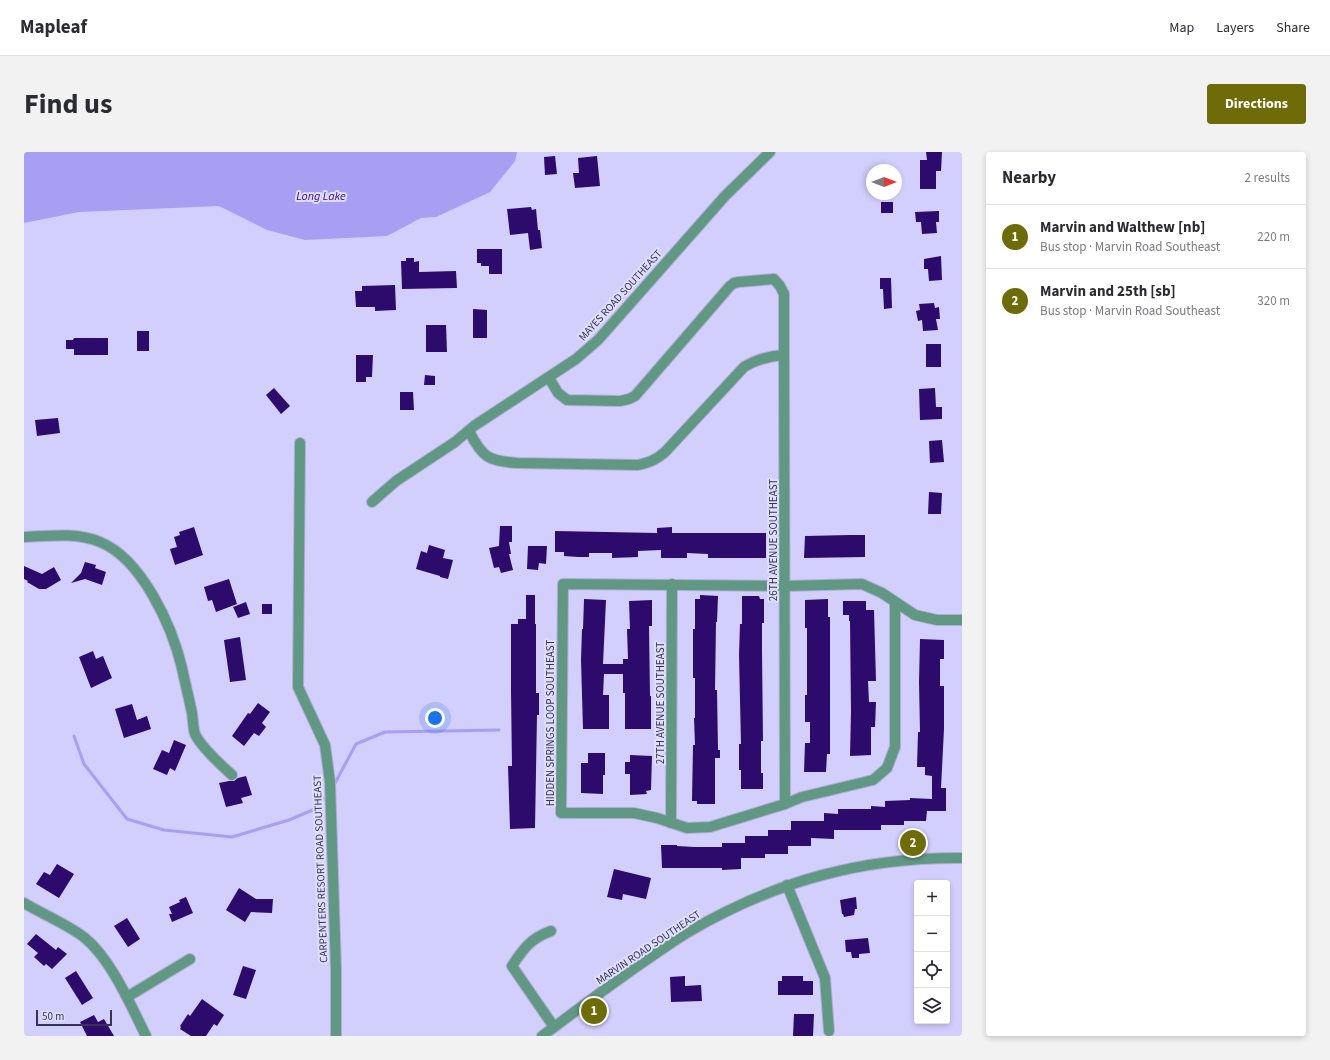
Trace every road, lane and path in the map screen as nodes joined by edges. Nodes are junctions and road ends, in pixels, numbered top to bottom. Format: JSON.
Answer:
{"nodes":[{"id":1,"x":770,"y":152,"type":"edge"},
{"id":2,"x":784,"y":356,"type":"junction"},
{"id":3,"x":549,"y":378,"type":"junction"},
{"id":4,"x":468,"y":431,"type":"junction"},
{"id":5,"x":300,"y":443,"type":"dead end"},
{"id":6,"x":372,"y":502,"type":"dead end"},
{"id":7,"x":24,"y":537,"type":"edge"},
{"id":8,"x":672,"y":584,"type":"junction"},
{"id":9,"x":785,"y":586,"type":"junction"},
{"id":10,"x":896,"y":602,"type":"junction"},
{"id":11,"x":962,"y":620,"type":"edge"},
{"id":12,"x":232,"y":775,"type":"dead end"},
{"id":13,"x":785,"y":804,"type":"junction"},
{"id":14,"x":671,"y":823,"type":"junction"},
{"id":15,"x":962,"y":858,"type":"edge"},
{"id":16,"x":787,"y":885,"type":"junction"},
{"id":17,"x":24,"y":903,"type":"edge"},
{"id":18,"x":551,"y":931,"type":"dead end"},
{"id":19,"x":190,"y":959,"type":"dead end"},
{"id":20,"x":126,"y":997,"type":"junction"},
{"id":21,"x":829,"y":1031,"type":"dead end"},
{"id":22,"x":548,"y":1033,"type":"edge"},
{"id":23,"x":146,"y":1036,"type":"edge"},
{"id":24,"x":336,"y":1036,"type":"edge"}],
"edges":[{"from":1,"to":3,"type":"street","name":"MAYES ROAD SOUTHEAST"},
{"from":2,"to":3,"type":"street","name":"26TH AVENUE SOUTHEAST"},
{"from":2,"to":4,"type":"street"},
{"from":2,"to":9,"type":"street","name":"26TH AVENUE SOUTHEAST"},
{"from":3,"to":4,"type":"street","name":"MAYES ROAD SOUTHEAST"},
{"from":4,"to":6,"type":"street","name":"MAYES ROAD SOUTHEAST"},
{"from":5,"to":24,"type":"street","name":"CARPENTERS RESORT ROAD SOUTHEAST"},
{"from":7,"to":12,"type":"street"},
{"from":8,"to":9,"type":"street","name":"HIDDEN SPRINGS LOOP SOUTHEAST"},
{"from":8,"to":14,"type":"street","name":"27TH AVENUE SOUTHEAST"},
{"from":8,"to":14,"type":"street","name":"HIDDEN SPRINGS LOOP SOUTHEAST"},
{"from":9,"to":10,"type":"street","name":"HIDDEN SPRINGS LOOP SOUTHEAST"},
{"from":9,"to":13,"type":"street","name":"26TH AVENUE SOUTHEAST"},
{"from":10,"to":11,"type":"street","name":"HIDDEN SPRINGS LOOP SOUTHEAST"},
{"from":10,"to":13,"type":"street","name":"HIDDEN SPRINGS LOOP SOUTHEAST"},
{"from":13,"to":14,"type":"street","name":"HIDDEN SPRINGS LOOP SOUTHEAST"},
{"from":15,"to":16,"type":"street","name":"MARVIN ROAD SOUTHEAST"},
{"from":16,"to":21,"type":"street"},
{"from":16,"to":22,"type":"street","name":"MARVIN ROAD SOUTHEAST"},
{"from":17,"to":20,"type":"street"},
{"from":18,"to":22,"type":"street"},
{"from":19,"to":20,"type":"street"},
{"from":20,"to":23,"type":"street"}]}
